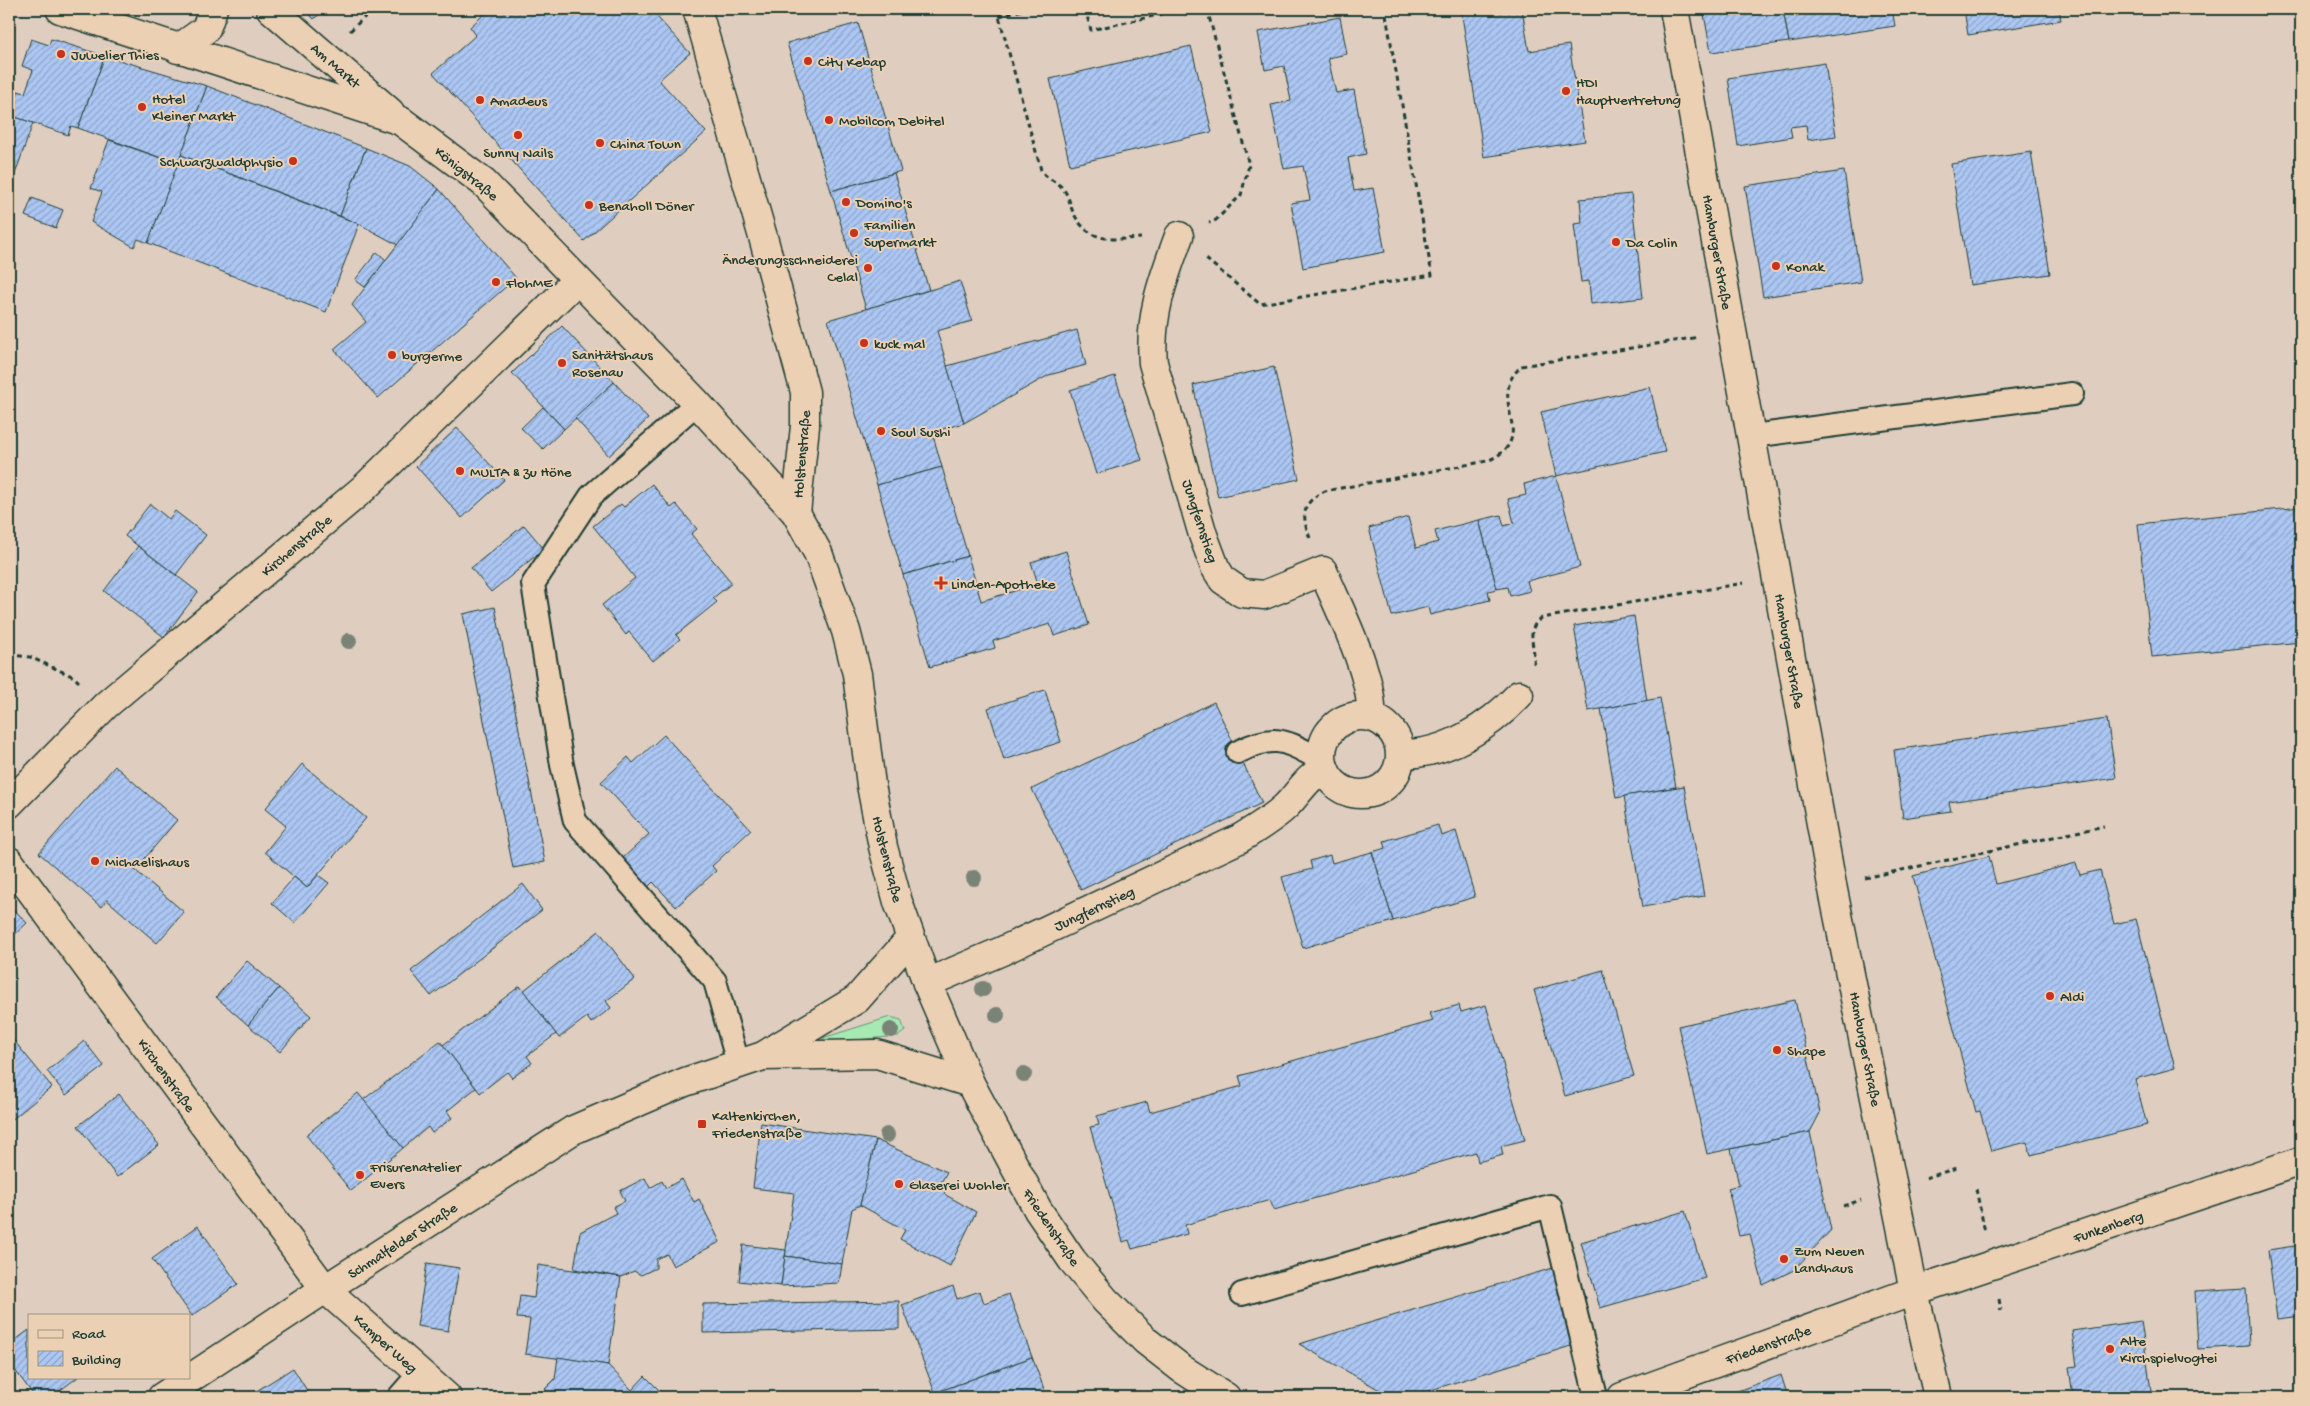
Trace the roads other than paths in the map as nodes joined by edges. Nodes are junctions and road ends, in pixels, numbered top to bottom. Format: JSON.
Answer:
{"nodes":[{"id":1,"x":60,"y":9,"type":"edge"},
{"id":2,"x":212,"y":9,"type":"edge"},
{"id":3,"x":270,"y":9,"type":"edge"},
{"id":4,"x":698,"y":9,"type":"edge"},
{"id":5,"x":1674,"y":9,"type":"edge"},
{"id":6,"x":178,"y":49,"type":"junction"},
{"id":7,"x":401,"y":122,"type":"junction"},
{"id":8,"x":1179,"y":236,"type":"road end"},
{"id":9,"x":576,"y":280,"type":"junction"},
{"id":10,"x":2072,"y":394,"type":"dead end"},
{"id":11,"x":697,"y":403,"type":"junction"},
{"id":12,"x":1752,"y":436,"type":"junction"},
{"id":13,"x":796,"y":513,"type":"junction"},
{"id":14,"x":1519,"y":695,"type":"road end"},
{"id":15,"x":1370,"y":716,"type":"junction"},
{"id":16,"x":1238,"y":752,"type":"dead end"},
{"id":17,"x":1400,"y":754,"type":"junction"},
{"id":18,"x":1323,"y":765,"type":"junction"},
{"id":19,"x":9,"y":804,"type":"edge"},
{"id":20,"x":9,"y":861,"type":"edge"},
{"id":21,"x":910,"y":939,"type":"junction"},
{"id":22,"x":927,"y":983,"type":"junction"},
{"id":23,"x":750,"y":1060,"type":"junction"},
{"id":24,"x":970,"y":1083,"type":"junction"},
{"id":25,"x":2301,"y":1161,"type":"edge"},
{"id":26,"x":325,"y":1289,"type":"junction"},
{"id":27,"x":1914,"y":1291,"type":"junction"},
{"id":28,"x":1242,"y":1294,"type":"dead end"},
{"id":29,"x":420,"y":1373,"type":"junction"},
{"id":30,"x":162,"y":1397,"type":"edge"},
{"id":31,"x":400,"y":1397,"type":"edge"},
{"id":32,"x":447,"y":1397,"type":"edge"},
{"id":33,"x":1226,"y":1397,"type":"edge"},
{"id":34,"x":1596,"y":1397,"type":"edge"},
{"id":35,"x":1622,"y":1397,"type":"edge"},
{"id":36,"x":1938,"y":1397,"type":"edge"}],
"edges":[{"from":1,"to":6,"type":"main road","name":"Königstraße"},
{"from":2,"to":6,"type":"main road"},
{"from":3,"to":7,"type":"main road","name":"Am Markt"},
{"from":4,"to":13,"type":"main road","name":"Holstenstraße"},
{"from":5,"to":12,"type":"main road","name":"Hamburger Straße"},
{"from":6,"to":7,"type":"main road","name":"Königstraße"},
{"from":7,"to":9,"type":"main road","name":"Königstraße"},
{"from":8,"to":15,"type":"main road","name":"Jungfernstieg"},
{"from":9,"to":11,"type":"main road","name":"Königstraße"},
{"from":9,"to":19,"type":"main road","name":"Kirchenstraße"},
{"from":10,"to":12,"type":"lane"},
{"from":11,"to":13,"type":"main road","name":"Königstraße"},
{"from":11,"to":23,"type":"lane"},
{"from":12,"to":27,"type":"main road","name":"Hamburger Straße"},
{"from":13,"to":21,"type":"main road","name":"Holstenstraße"},
{"from":14,"to":17,"type":"main road"},
{"from":15,"to":17,"type":"main road"},
{"from":15,"to":18,"type":"main road"},
{"from":16,"to":18,"type":"lane"},
{"from":17,"to":18,"type":"main road"},
{"from":18,"to":22,"type":"main road","name":"Jungfernstieg"},
{"from":20,"to":26,"type":"main road","name":"Kirchenstraße"},
{"from":21,"to":22,"type":"main road","name":"Holstenstraße"},
{"from":21,"to":23,"type":"main road","name":"Schmalfelder Straße"},
{"from":22,"to":24,"type":"main road","name":"Friedenstraße"},
{"from":23,"to":24,"type":"main road","name":"Schmalfelder Straße"},
{"from":23,"to":26,"type":"main road","name":"Schmalfelder Straße"},
{"from":24,"to":33,"type":"main road","name":"Friedenstraße"},
{"from":25,"to":27,"type":"main road","name":"Funkenberg"},
{"from":26,"to":29,"type":"main road","name":"Kamper Weg"},
{"from":26,"to":30,"type":"main road","name":"Schmalfelder Straße"},
{"from":27,"to":35,"type":"main road","name":"Friedenstraße"},
{"from":27,"to":36,"type":"main road","name":"Hamburger Straße"},
{"from":28,"to":34,"type":"lane"},
{"from":29,"to":31,"type":"lane"},
{"from":29,"to":32,"type":"main road","name":"Kamper Weg"}]}
